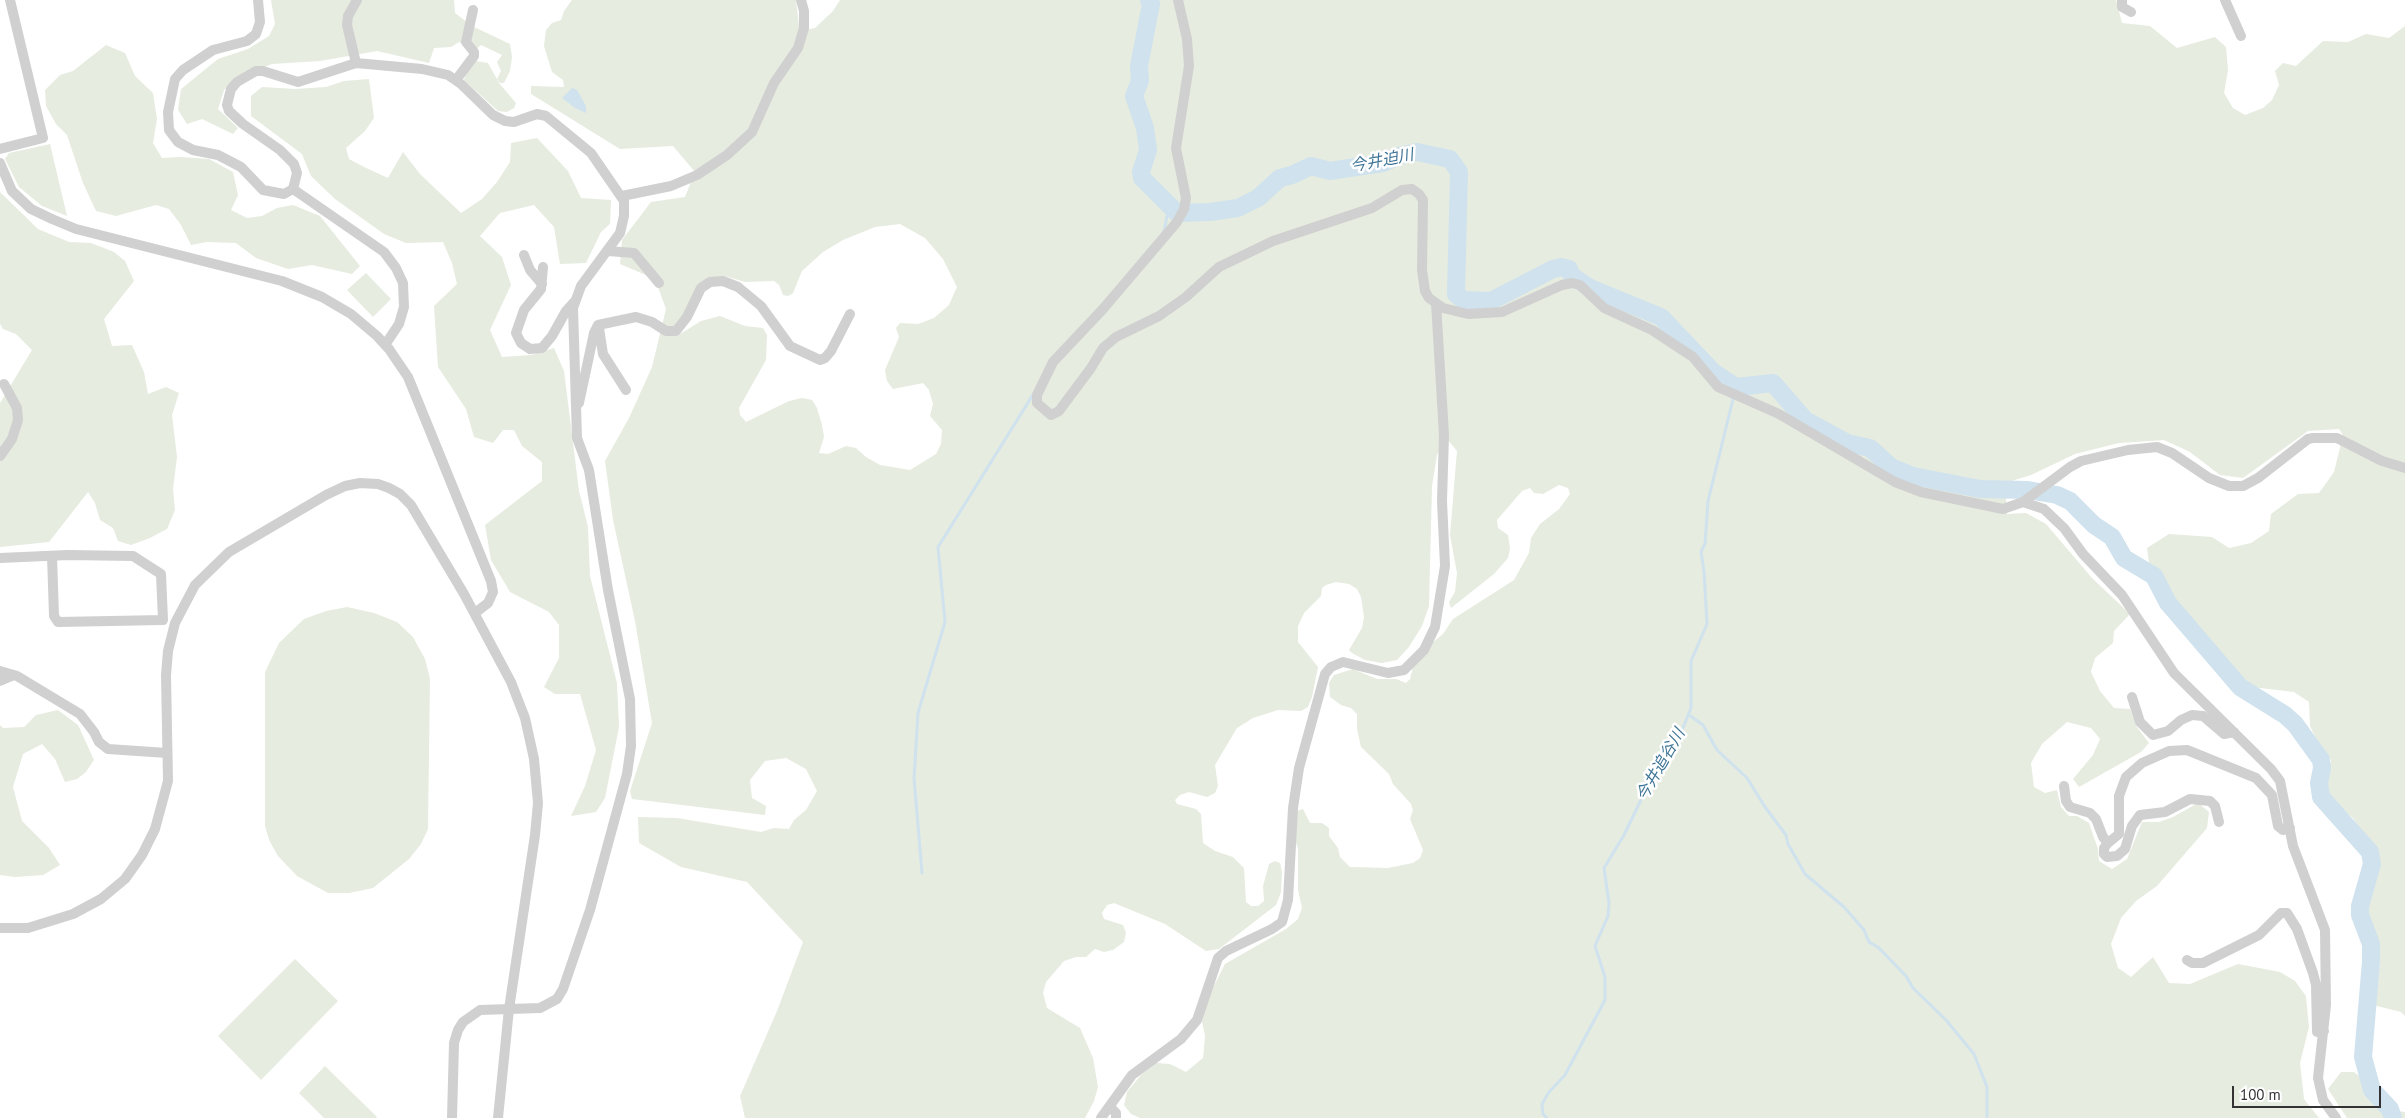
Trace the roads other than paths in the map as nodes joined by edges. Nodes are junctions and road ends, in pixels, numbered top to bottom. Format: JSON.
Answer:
{"nodes":[{"id":1,"x":10,"y":0,"type":"edge"},
{"id":2,"x":258,"y":0,"type":"edge"},
{"id":3,"x":357,"y":0,"type":"edge"},
{"id":4,"x":801,"y":0,"type":"edge"},
{"id":5,"x":1178,"y":0,"type":"edge"},
{"id":6,"x":2122,"y":0,"type":"edge"},
{"id":7,"x":2225,"y":0,"type":"edge"},
{"id":8,"x":473,"y":10,"type":"dead end"},
{"id":9,"x":2131,"y":12,"type":"dead end"},
{"id":10,"x":2241,"y":36,"type":"dead end"},
{"id":11,"x":356,"y":63,"type":"junction"},
{"id":12,"x":456,"y":80,"type":"junction"},
{"id":13,"x":0,"y":149,"type":"edge"},
{"id":14,"x":0,"y":163,"type":"edge"},
{"id":15,"x":293,"y":189,"type":"junction"},
{"id":16,"x":622,"y":196,"type":"junction"},
{"id":17,"x":608,"y":251,"type":"junction"},
{"id":18,"x":524,"y":255,"type":"dead end"},
{"id":19,"x":544,"y":267,"type":"dead end"},
{"id":20,"x":659,"y":283,"type":"dead end"},
{"id":21,"x":542,"y":284,"type":"junction"},
{"id":22,"x":576,"y":301,"type":"junction"},
{"id":23,"x":1436,"y":303,"type":"junction"},
{"id":24,"x":850,"y":314,"type":"dead end"},
{"id":25,"x":598,"y":325,"type":"junction"},
{"id":26,"x":385,"y":345,"type":"junction"},
{"id":27,"x":4,"y":384,"type":"dead end"},
{"id":28,"x":626,"y":390,"type":"dead end"},
{"id":29,"x":576,"y":414,"type":"junction"},
{"id":30,"x":0,"y":456,"type":"edge"},
{"id":31,"x":2405,"y":468,"type":"edge"},
{"id":32,"x":2023,"y":502,"type":"junction"},
{"id":33,"x":52,"y":556,"type":"junction"},
{"id":34,"x":0,"y":558,"type":"edge"},
{"id":35,"x":475,"y":613,"type":"junction"},
{"id":36,"x":163,"y":620,"type":"junction"},
{"id":37,"x":175,"y":623,"type":"junction"},
{"id":38,"x":0,"y":671,"type":"edge"},
{"id":39,"x":14,"y":675,"type":"junction"},
{"id":40,"x":0,"y":681,"type":"edge"},
{"id":41,"x":2132,"y":697,"type":"dead end"},
{"id":42,"x":2234,"y":732,"type":"junction"},
{"id":43,"x":167,"y":753,"type":"junction"},
{"id":44,"x":2064,"y":786,"type":"dead end"},
{"id":45,"x":2219,"y":822,"type":"dead end"},
{"id":46,"x":2290,"y":828,"type":"junction"},
{"id":47,"x":2108,"y":843,"type":"junction"},
{"id":48,"x":0,"y":928,"type":"edge"},
{"id":49,"x":2187,"y":960,"type":"dead end"},
{"id":50,"x":509,"y":1009,"type":"junction"},
{"id":51,"x":2324,"y":1031,"type":"junction"},
{"id":52,"x":1110,"y":1107,"type":"junction"},
{"id":53,"x":452,"y":1118,"type":"edge"},
{"id":54,"x":498,"y":1118,"type":"edge"},
{"id":55,"x":1101,"y":1118,"type":"edge"},
{"id":56,"x":1116,"y":1118,"type":"edge"},
{"id":57,"x":2336,"y":1118,"type":"edge"}],
"edges":[{"from":1,"to":13,"type":"street"},
{"from":2,"to":15,"type":"street"},
{"from":3,"to":11,"type":"street"},
{"from":4,"to":16,"type":"street"},
{"from":5,"to":23,"type":"street"},
{"from":6,"to":9,"type":"street"},
{"from":7,"to":10,"type":"street"},
{"from":8,"to":12,"type":"street"},
{"from":11,"to":12,"type":"street"},
{"from":11,"to":15,"type":"street"},
{"from":12,"to":16,"type":"street"},
{"from":14,"to":26,"type":"street"},
{"from":15,"to":26,"type":"street"},
{"from":16,"to":17,"type":"street"},
{"from":17,"to":20,"type":"street"},
{"from":17,"to":22,"type":"street"},
{"from":18,"to":21,"type":"street"},
{"from":19,"to":21,"type":"street"},
{"from":21,"to":22,"type":"street"},
{"from":22,"to":29,"type":"street"},
{"from":23,"to":32,"type":"street"},
{"from":23,"to":52,"type":"street"},
{"from":24,"to":25,"type":"street"},
{"from":25,"to":28,"type":"street"},
{"from":25,"to":29,"type":"street"},
{"from":26,"to":35,"type":"street"},
{"from":27,"to":30,"type":"street"},
{"from":29,"to":50,"type":"street"},
{"from":31,"to":32,"type":"street"},
{"from":32,"to":42,"type":"street"},
{"from":33,"to":34,"type":"street"},
{"from":33,"to":36,"type":"street"},
{"from":33,"to":36,"type":"street"},
{"from":35,"to":37,"type":"street"},
{"from":35,"to":50,"type":"street"},
{"from":36,"to":37,"type":"street"},
{"from":37,"to":43,"type":"street"},
{"from":38,"to":39,"type":"street"},
{"from":39,"to":40,"type":"street"},
{"from":39,"to":43,"type":"street"},
{"from":41,"to":42,"type":"street"},
{"from":42,"to":46,"type":"street"},
{"from":43,"to":48,"type":"street"},
{"from":44,"to":47,"type":"street"},
{"from":45,"to":47,"type":"street"},
{"from":46,"to":47,"type":"street"},
{"from":46,"to":51,"type":"street"},
{"from":49,"to":51,"type":"street"},
{"from":50,"to":53,"type":"street"},
{"from":50,"to":54,"type":"street"},
{"from":51,"to":57,"type":"street"},
{"from":52,"to":55,"type":"street"},
{"from":52,"to":56,"type":"street"}]}
